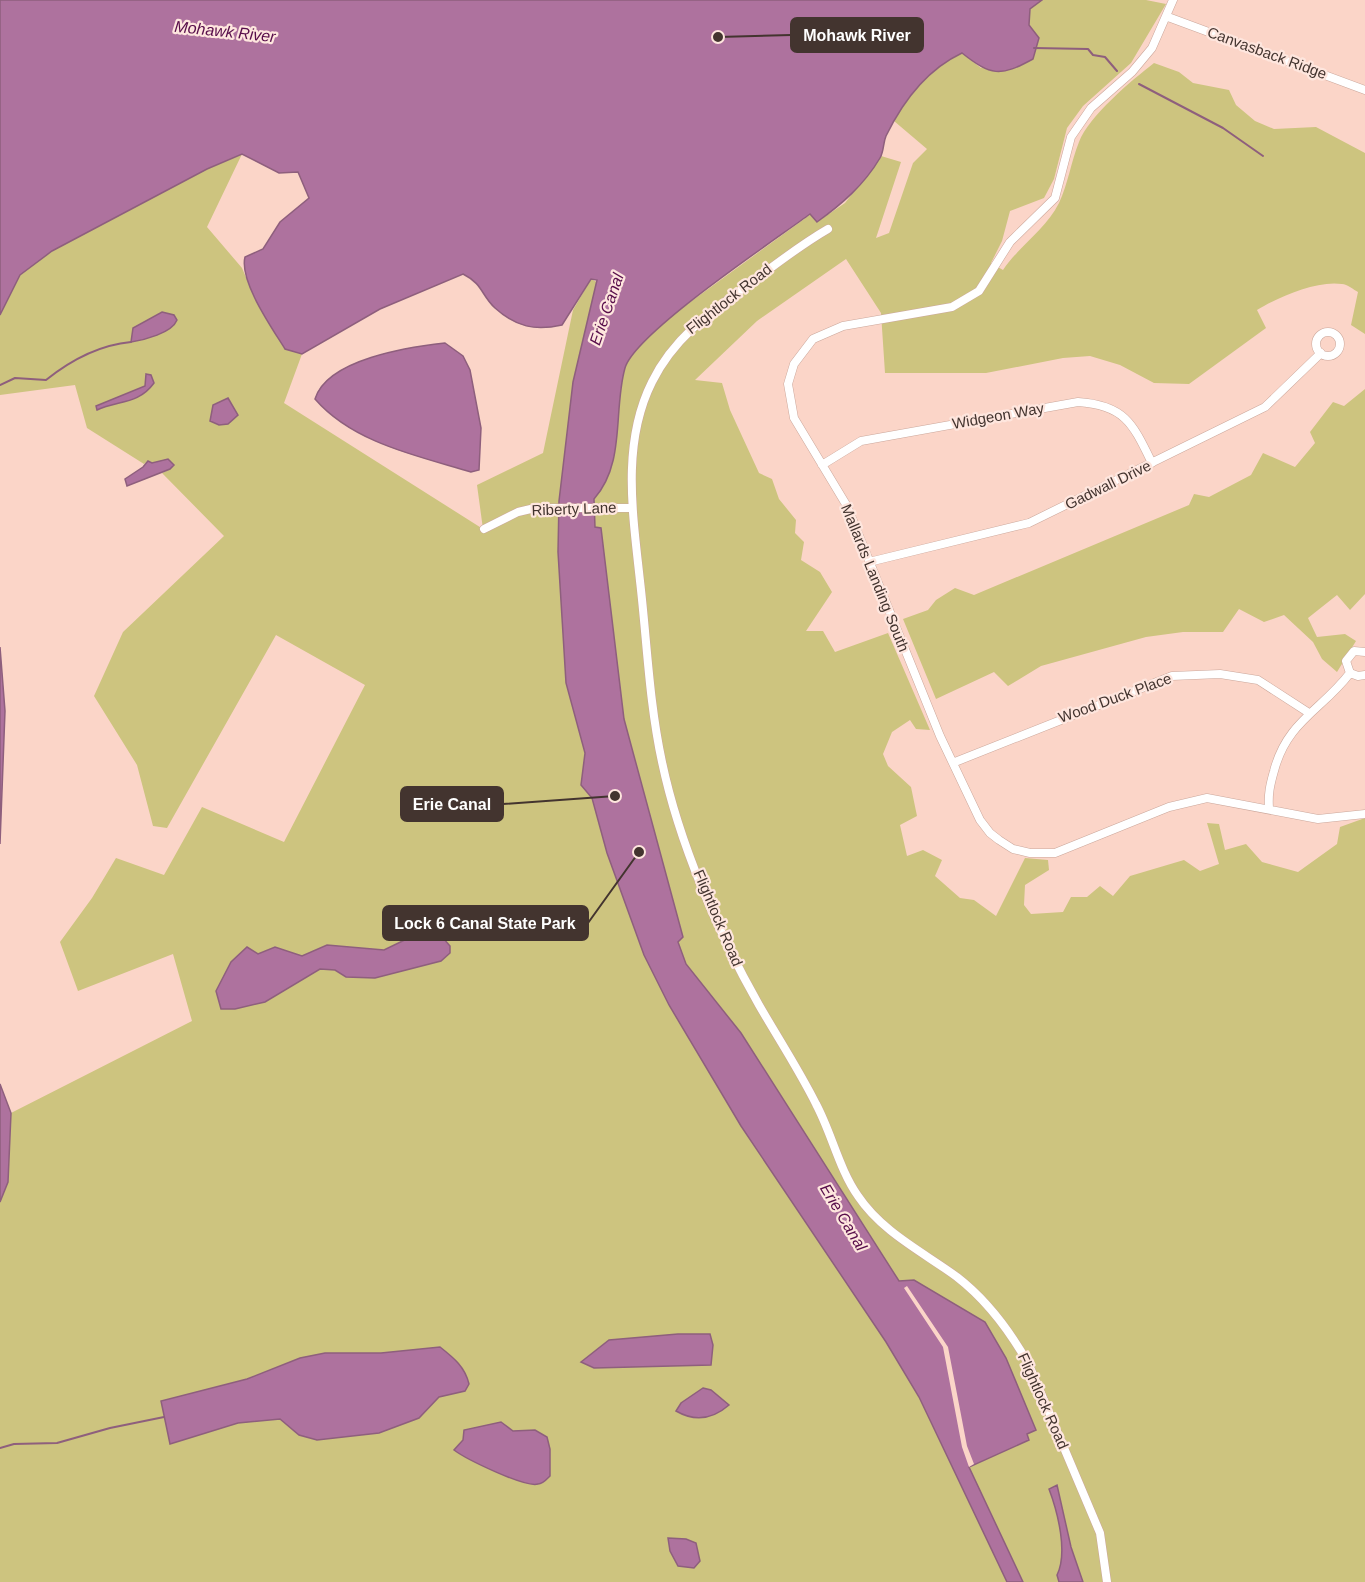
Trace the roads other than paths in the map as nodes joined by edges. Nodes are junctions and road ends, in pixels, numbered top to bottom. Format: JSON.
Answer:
{"nodes":[{"id":1,"x":1173,"y":0,"type":"edge"},
{"id":2,"x":1168,"y":17,"type":"junction"},
{"id":3,"x":1365,"y":90,"type":"edge"},
{"id":4,"x":828,"y":229,"type":"dead end"},
{"id":5,"x":1321,"y":353,"type":"dead end"},
{"id":6,"x":1152,"y":463,"type":"junction"},
{"id":7,"x":822,"y":465,"type":"junction"},
{"id":8,"x":632,"y":508,"type":"junction"},
{"id":9,"x":484,"y":530,"type":"dead end"},
{"id":10,"x":868,"y":562,"type":"junction"},
{"id":11,"x":1365,"y":652,"type":"edge"},
{"id":12,"x":1350,"y":673,"type":"junction"},
{"id":13,"x":1365,"y":675,"type":"edge"},
{"id":14,"x":1309,"y":713,"type":"junction"},
{"id":15,"x":955,"y":762,"type":"junction"},
{"id":16,"x":1269,"y":808,"type":"junction"},
{"id":17,"x":1365,"y":814,"type":"edge"},
{"id":18,"x":1107,"y":1582,"type":"edge"}],
"edges":[{"from":1,"to":2,"type":"street","name":"Mallards Landing South"},
{"from":2,"to":3,"type":"street","name":"Canvasback Ridge"},
{"from":2,"to":7,"type":"street","name":"Mallards Landing South"},
{"from":4,"to":8,"type":"street","name":"Flightlock Road"},
{"from":5,"to":6,"type":"street","name":"Gadwall Drive"},
{"from":6,"to":7,"type":"street","name":"Widgeon Way"},
{"from":6,"to":10,"type":"street","name":"Gadwall Drive"},
{"from":7,"to":10,"type":"street","name":"Mallards Landing South"},
{"from":8,"to":9,"type":"street","name":"Riberty Lane"},
{"from":8,"to":18,"type":"street","name":"Flightlock Road"},
{"from":10,"to":15,"type":"street","name":"Mallards Landing South"},
{"from":11,"to":12,"type":"street"},
{"from":12,"to":13,"type":"street"},
{"from":12,"to":14,"type":"street"},
{"from":14,"to":15,"type":"street","name":"Wood Duck Place"},
{"from":14,"to":16,"type":"street"},
{"from":15,"to":16,"type":"street","name":"Mallards Landing South"},
{"from":16,"to":17,"type":"street","name":"Mallards Landing South"}]}
